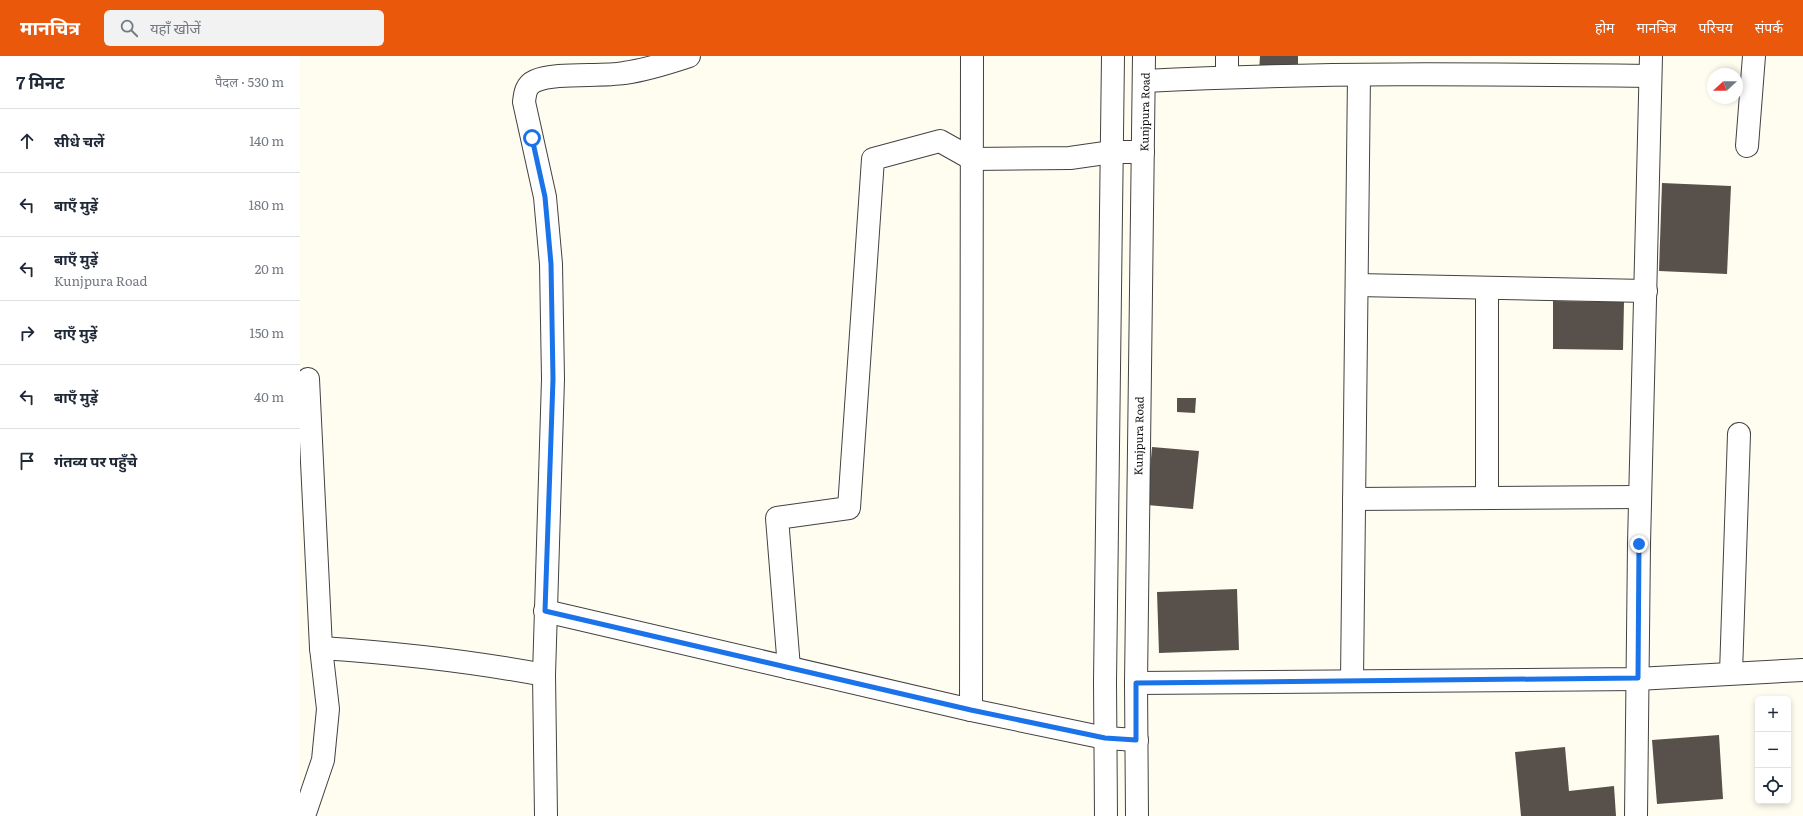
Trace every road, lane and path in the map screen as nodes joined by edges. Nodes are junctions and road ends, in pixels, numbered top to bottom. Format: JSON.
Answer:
{"nodes":[{"id":1,"x":689,"y":56,"type":"edge"},
{"id":2,"x":972,"y":56,"type":"edge"},
{"id":3,"x":1114,"y":56,"type":"edge"},
{"id":4,"x":1144,"y":56,"type":"edge"},
{"id":5,"x":1754,"y":56,"type":"edge"},
{"id":6,"x":1474,"y":65,"type":"edge"},
{"id":7,"x":1227,"y":66,"type":"edge"},
{"id":8,"x":1650,"y":66,"type":"edge"},
{"id":9,"x":1359,"y":75,"type":"junction"},
{"id":10,"x":1145,"y":81,"type":"junction"},
{"id":11,"x":1747,"y":146,"type":"dead end"},
{"id":12,"x":1112,"y":152,"type":"junction"},
{"id":13,"x":1143,"y":152,"type":"junction"},
{"id":14,"x":972,"y":159,"type":"junction"},
{"id":15,"x":1357,"y":285,"type":"junction"},
{"id":16,"x":1487,"y":288,"type":"junction"},
{"id":17,"x":1646,"y":291,"type":"junction"},
{"id":18,"x":308,"y":379,"type":"dead end"},
{"id":19,"x":1739,"y":434,"type":"dead end"},
{"id":20,"x":1640,"y":497,"type":"junction"},
{"id":21,"x":1487,"y":498,"type":"junction"},
{"id":22,"x":1354,"y":499,"type":"junction"},
{"id":23,"x":545,"y":611,"type":"junction"},
{"id":24,"x":321,"y":648,"type":"junction"},
{"id":25,"x":789,"y":668,"type":"junction"},
{"id":26,"x":1803,"y":670,"type":"edge"},
{"id":27,"x":1731,"y":674,"type":"junction"},
{"id":28,"x":544,"y":675,"type":"junction"},
{"id":29,"x":1638,"y":678,"type":"junction"},
{"id":30,"x":1352,"y":680,"type":"junction"},
{"id":31,"x":1136,"y":683,"type":"junction"},
{"id":32,"x":971,"y":710,"type":"junction"},
{"id":33,"x":1105,"y":738,"type":"junction"},
{"id":34,"x":1136,"y":740,"type":"junction"},
{"id":35,"x":304,"y":816,"type":"edge"},
{"id":36,"x":546,"y":816,"type":"edge"},
{"id":37,"x":1106,"y":816,"type":"edge"},
{"id":38,"x":1137,"y":816,"type":"edge"},
{"id":39,"x":1636,"y":816,"type":"edge"}],
"edges":[{"from":1,"to":23,"type":"street"},
{"from":2,"to":14,"type":"street"},
{"from":3,"to":12,"type":"street"},
{"from":4,"to":10,"type":"street","name":"Kunjpura Road"},
{"from":5,"to":11,"type":"street"},
{"from":6,"to":8,"type":"street"},
{"from":6,"to":9,"type":"street"},
{"from":7,"to":9,"type":"street"},
{"from":7,"to":10,"type":"street"},
{"from":8,"to":17,"type":"street"},
{"from":9,"to":15,"type":"street"},
{"from":10,"to":13,"type":"street","name":"Kunjpura Road"},
{"from":12,"to":13,"type":"street"},
{"from":12,"to":14,"type":"street"},
{"from":12,"to":33,"type":"street"},
{"from":13,"to":31,"type":"street","name":"Kunjpura Road"},
{"from":14,"to":25,"type":"street"},
{"from":14,"to":32,"type":"street"},
{"from":15,"to":16,"type":"street"},
{"from":15,"to":22,"type":"street"},
{"from":16,"to":17,"type":"street"},
{"from":16,"to":21,"type":"street"},
{"from":17,"to":20,"type":"street"},
{"from":18,"to":24,"type":"street"},
{"from":19,"to":27,"type":"street"},
{"from":20,"to":21,"type":"street"},
{"from":20,"to":29,"type":"street"},
{"from":21,"to":22,"type":"street"},
{"from":22,"to":30,"type":"street"},
{"from":23,"to":25,"type":"street"},
{"from":23,"to":28,"type":"street"},
{"from":24,"to":28,"type":"street"},
{"from":24,"to":35,"type":"street"},
{"from":25,"to":32,"type":"street"},
{"from":26,"to":27,"type":"street"},
{"from":27,"to":29,"type":"street"},
{"from":28,"to":36,"type":"street"},
{"from":29,"to":30,"type":"street"},
{"from":29,"to":39,"type":"street"},
{"from":30,"to":31,"type":"street"},
{"from":31,"to":34,"type":"street","name":"Kunjpura Road"},
{"from":32,"to":33,"type":"street"},
{"from":33,"to":34,"type":"street"},
{"from":33,"to":37,"type":"street"},
{"from":34,"to":38,"type":"street","name":"Kunjpura Road"}]}
